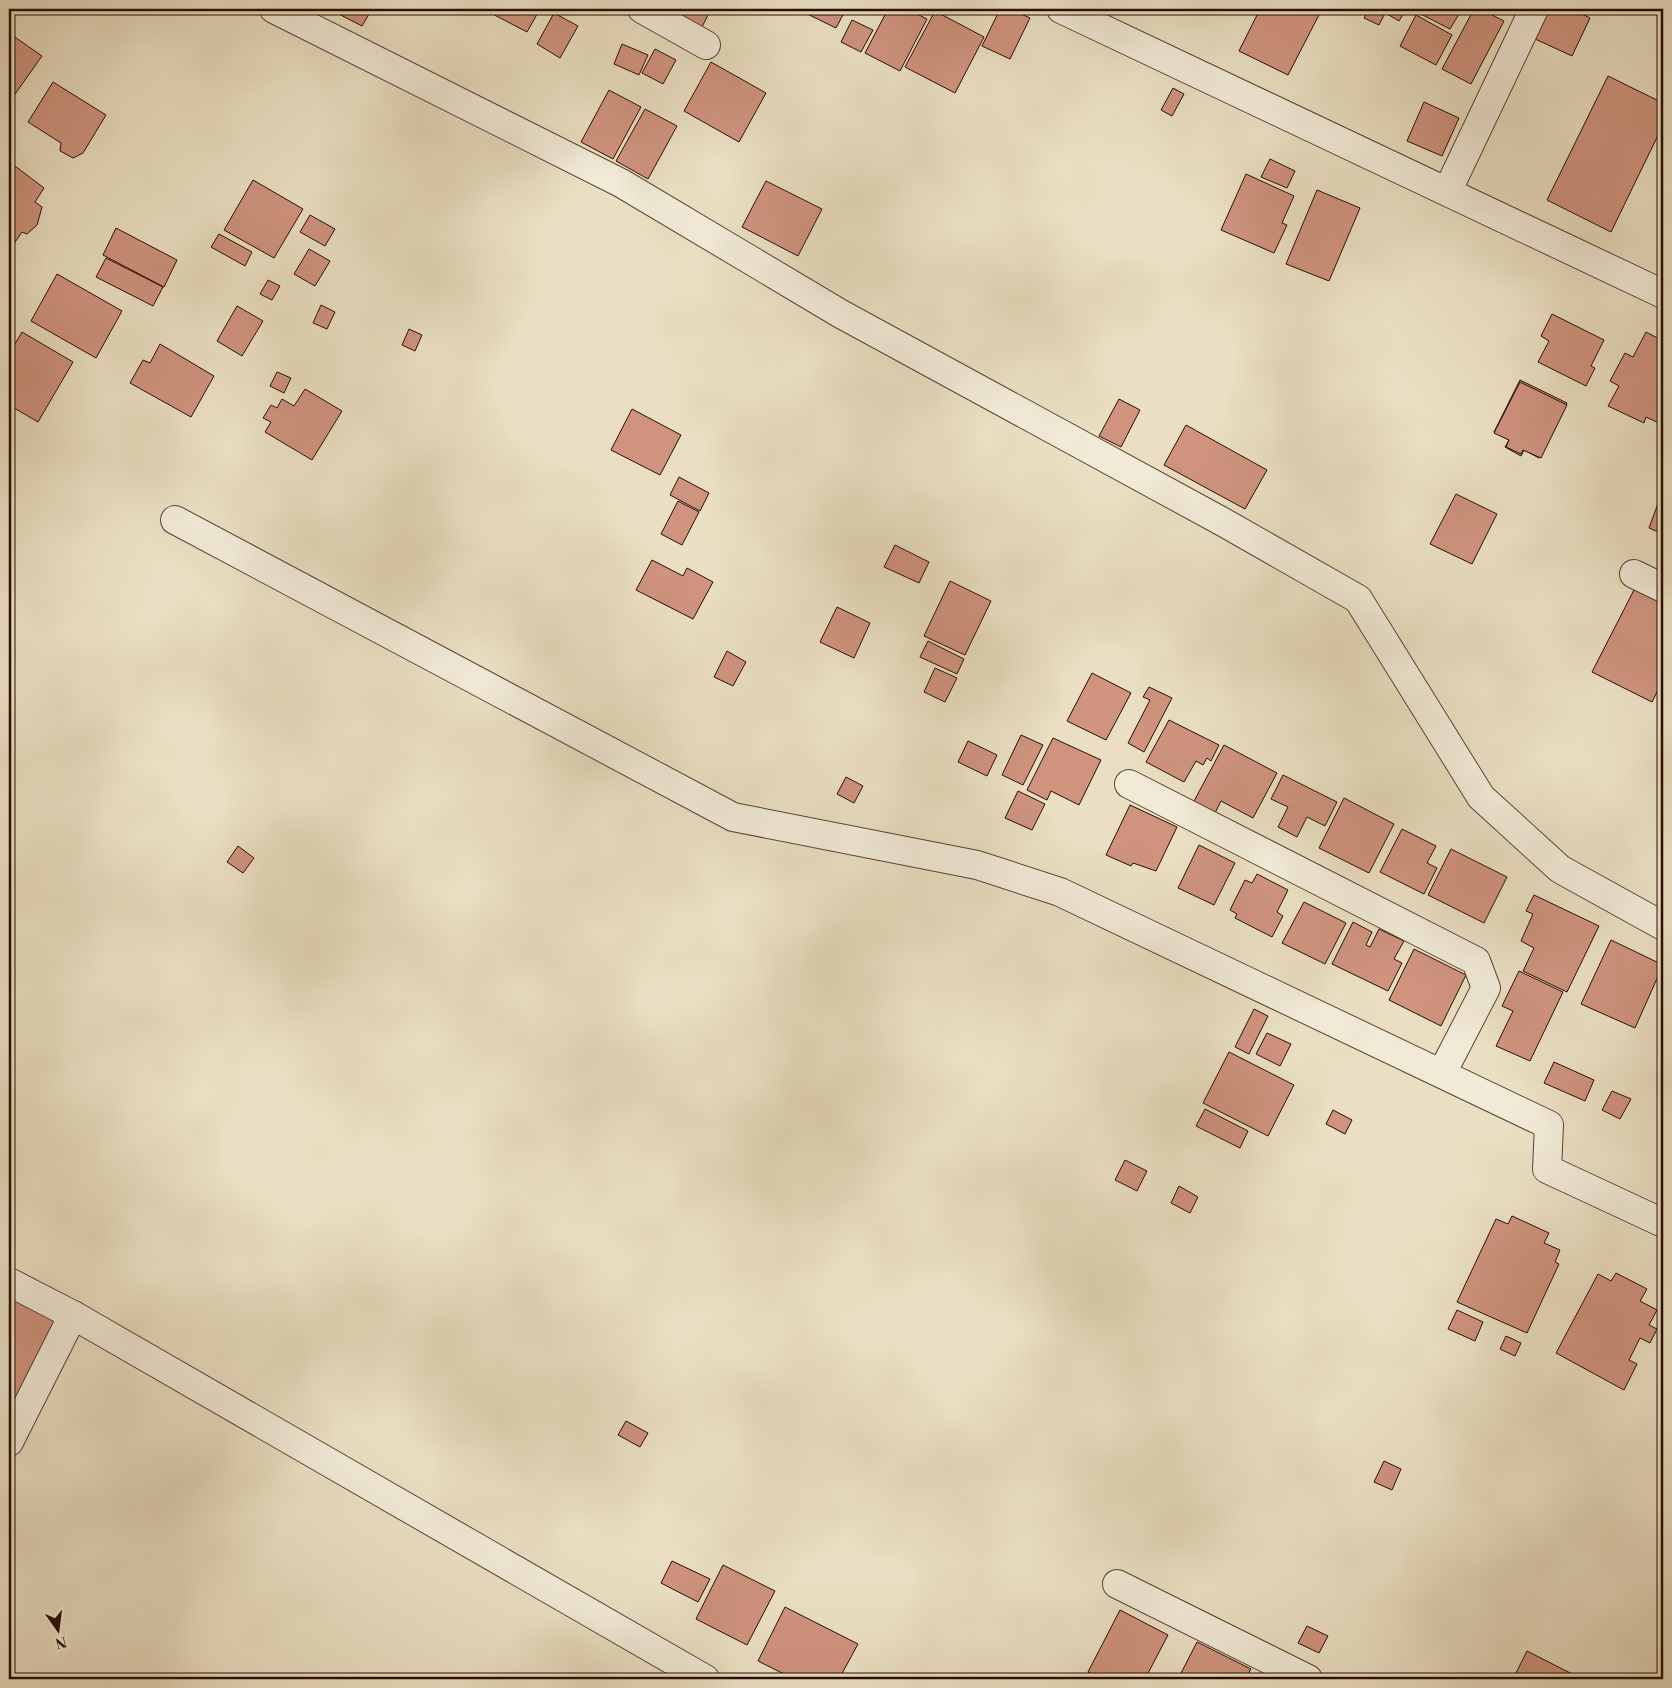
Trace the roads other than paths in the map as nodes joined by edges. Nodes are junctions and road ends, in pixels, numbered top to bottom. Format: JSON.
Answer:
{"nodes":[{"id":1,"x":274,"y":9,"type":"edge"},
{"id":2,"x":642,"y":9,"type":"edge"},
{"id":3,"x":1061,"y":9,"type":"edge"},
{"id":4,"x":1534,"y":9,"type":"edge"},
{"id":5,"x":706,"y":46,"type":"dead end"},
{"id":6,"x":1448,"y":190,"type":"junction"},
{"id":7,"x":1663,"y":294,"type":"edge"},
{"id":8,"x":175,"y":520,"type":"dead end"},
{"id":9,"x":1634,"y":574,"type":"dead end"},
{"id":10,"x":1663,"y":588,"type":"edge"},
{"id":11,"x":1129,"y":784,"type":"dead end"},
{"id":12,"x":1663,"y":926,"type":"edge"},
{"id":13,"x":1442,"y":1073,"type":"junction"},
{"id":14,"x":1663,"y":1223,"type":"edge"},
{"id":15,"x":9,"y":1282,"type":"edge"},
{"id":16,"x":73,"y":1315,"type":"junction"},
{"id":17,"x":9,"y":1442,"type":"edge"},
{"id":18,"x":1117,"y":1584,"type":"dead end"},
{"id":19,"x":705,"y":1679,"type":"edge"},
{"id":20,"x":1308,"y":1679,"type":"edge"}],
"edges":[{"from":1,"to":12,"type":"street"},
{"from":2,"to":5,"type":"street"},
{"from":3,"to":6,"type":"street"},
{"from":4,"to":6,"type":"street"},
{"from":6,"to":7,"type":"street"},
{"from":8,"to":13,"type":"street"},
{"from":9,"to":10,"type":"street"},
{"from":11,"to":13,"type":"street"},
{"from":13,"to":14,"type":"street"},
{"from":15,"to":16,"type":"street"},
{"from":16,"to":17,"type":"street"},
{"from":16,"to":19,"type":"street"},
{"from":18,"to":20,"type":"street"}]}
